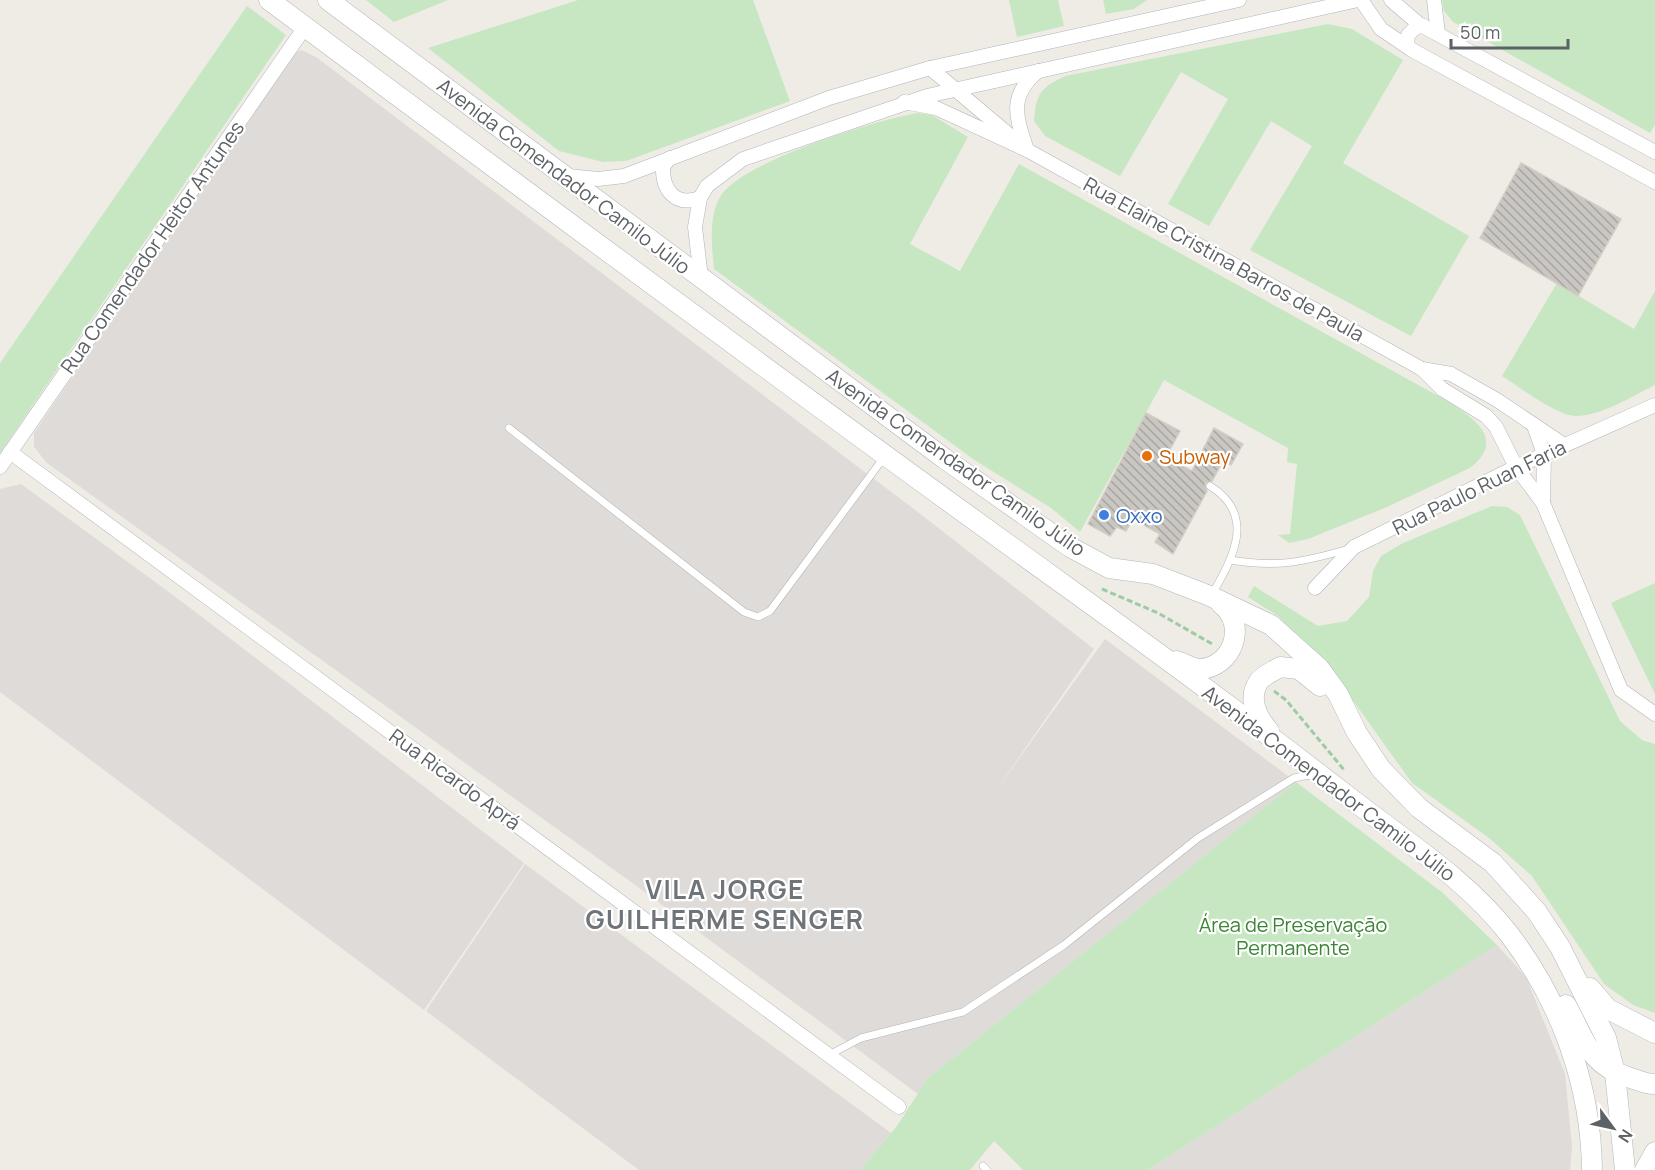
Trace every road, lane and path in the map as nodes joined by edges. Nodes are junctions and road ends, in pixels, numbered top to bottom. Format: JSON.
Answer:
{"nodes":[{"id":1,"x":269,"y":0,"type":"edge"},
{"id":2,"x":328,"y":0,"type":"edge"},
{"id":3,"x":1239,"y":0,"type":"edge"},
{"id":4,"x":1359,"y":0,"type":"edge"},
{"id":5,"x":1391,"y":0,"type":"edge"},
{"id":6,"x":1434,"y":0,"type":"edge"},
{"id":7,"x":1177,"y":7,"type":"edge"},
{"id":8,"x":1424,"y":26,"type":"junction"},
{"id":9,"x":305,"y":27,"type":"junction"},
{"id":10,"x":1438,"y":34,"type":"junction"},
{"id":11,"x":1412,"y":51,"type":"junction"},
{"id":12,"x":928,"y":69,"type":"junction"},
{"id":13,"x":1040,"y":69,"type":"junction"},
{"id":14,"x":954,"y":89,"type":"junction"},
{"id":15,"x":927,"y":96,"type":"junction"},
{"id":16,"x":904,"y":102,"type":"junction"},
{"id":17,"x":946,"y":112,"type":"junction"},
{"id":18,"x":1027,"y":150,"type":"junction"},
{"id":19,"x":1655,"y":152,"type":"edge"},
{"id":20,"x":670,"y":158,"type":"junction"},
{"id":21,"x":563,"y":175,"type":"junction"},
{"id":22,"x":1655,"y":182,"type":"edge"},
{"id":23,"x":700,"y":198,"type":"junction"},
{"id":24,"x":701,"y":278,"type":"junction"},
{"id":25,"x":1422,"y":369,"type":"junction"},
{"id":26,"x":1655,"y":405,"type":"edge"},
{"id":27,"x":1531,"y":422,"type":"junction"},
{"id":28,"x":508,"y":428,"type":"dead end"},
{"id":29,"x":1564,"y":445,"type":"junction"},
{"id":30,"x":10,"y":452,"type":"junction"},
{"id":31,"x":1544,"y":454,"type":"junction"},
{"id":32,"x":885,"y":456,"type":"junction"},
{"id":33,"x":0,"y":467,"type":"edge"},
{"id":34,"x":1515,"y":467,"type":"junction"},
{"id":35,"x":1210,"y":486,"type":"dead end"},
{"id":36,"x":1543,"y":503,"type":"junction"},
{"id":37,"x":1354,"y":547,"type":"junction"},
{"id":38,"x":1230,"y":560,"type":"junction"},
{"id":39,"x":1316,"y":588,"type":"dead end"},
{"id":40,"x":1210,"y":596,"type":"junction"},
{"id":41,"x":1158,"y":652,"type":"junction"},
{"id":42,"x":1655,"y":714,"type":"edge"},
{"id":43,"x":1357,"y":733,"type":"junction"},
{"id":44,"x":1285,"y":749,"type":"junction"},
{"id":45,"x":1318,"y":774,"type":"junction"},
{"id":46,"x":1492,"y":915,"type":"junction"},
{"id":47,"x":1560,"y":947,"type":"junction"},
{"id":48,"x":1655,"y":1033,"type":"edge"},
{"id":49,"x":829,"y":1055,"type":"junction"},
{"id":50,"x":1615,"y":1073,"type":"junction"},
{"id":51,"x":1655,"y":1084,"type":"edge"},
{"id":52,"x":899,"y":1107,"type":"dead end"},
{"id":53,"x":1655,"y":1152,"type":"edge"},
{"id":54,"x":1592,"y":1170,"type":"edge"},
{"id":55,"x":1625,"y":1170,"type":"edge"},
{"id":56,"x":1645,"y":1170,"type":"edge"}],
"edges":[{"from":1,"to":9,"type":"main road","name":"Avenida Comendador Camilo Júlio"},
{"from":2,"to":21,"type":"main road","name":"Avenida Comendador Camilo Júlio"},
{"from":3,"to":7,"type":"street"},
{"from":4,"to":11,"type":"street"},
{"from":4,"to":13,"type":"street"},
{"from":5,"to":8,"type":"street"},
{"from":6,"to":10,"type":"street"},
{"from":7,"to":12,"type":"street"},
{"from":8,"to":10,"type":"street"},
{"from":8,"to":11,"type":"street"},
{"from":9,"to":30,"type":"street","name":"Rua Comendador Heitor Antunes"},
{"from":9,"to":32,"type":"main road","name":"Avenida Comendador Camilo Júlio"},
{"from":10,"to":19,"type":"street"},
{"from":11,"to":22,"type":"street"},
{"from":12,"to":14,"type":"street","name":"Rua Elaine Cristina Barros de Paula"},
{"from":12,"to":15,"type":"street"},
{"from":12,"to":20,"type":"street"},
{"from":13,"to":14,"type":"street"},
{"from":13,"to":18,"type":"street"},
{"from":14,"to":15,"type":"street"},
{"from":14,"to":18,"type":"street","name":"Rua Elaine Cristina Barros de Paula"},
{"from":15,"to":16,"type":"street"},
{"from":15,"to":17,"type":"street","name":"Rua Elaine Cristina Barros de Paula"},
{"from":16,"to":17,"type":"street","name":"Rua Elaine Cristina Barros de Paula"},
{"from":16,"to":23,"type":"street"},
{"from":17,"to":18,"type":"street","name":"Rua Elaine Cristina Barros de Paula"},
{"from":18,"to":25,"type":"street","name":"Rua Elaine Cristina Barros de Paula"},
{"from":20,"to":21,"type":"street"},
{"from":20,"to":23,"type":"street"},
{"from":21,"to":24,"type":"main road","name":"Avenida Comendador Camilo Júlio"},
{"from":23,"to":24,"type":"street"},
{"from":24,"to":40,"type":"main road","name":"Avenida Comendador Camilo Júlio"},
{"from":25,"to":27,"type":"street","name":"Rua Elaine Cristina Barros de Paula"},
{"from":25,"to":34,"type":"street","name":"Rua Elaine Cristina Barros de Paula"},
{"from":26,"to":29,"type":"street","name":"Rua Paulo Ruan Faria"},
{"from":27,"to":29,"type":"street","name":"Rua Elaine Cristina Barros de Paula"},
{"from":27,"to":31,"type":"street"},
{"from":28,"to":32,"type":"lane"},
{"from":29,"to":31,"type":"street","name":"Rua Paulo Ruan Faria"},
{"from":30,"to":33,"type":"street","name":"Rua Comendador Heitor Antunes"},
{"from":30,"to":49,"type":"street","name":"Rua Ricardo Aprá"},
{"from":31,"to":34,"type":"street","name":"Rua Paulo Ruan Faria"},
{"from":31,"to":36,"type":"street"},
{"from":32,"to":41,"type":"main road","name":"Avenida Comendador Camilo Júlio"},
{"from":34,"to":36,"type":"street","name":"Rua Elaine Cristina Barros de Paula"},
{"from":34,"to":37,"type":"street","name":"Rua Paulo Ruan Faria"},
{"from":35,"to":38,"type":"lane"},
{"from":36,"to":42,"type":"street"},
{"from":37,"to":38,"type":"lane"},
{"from":37,"to":39,"type":"street","name":"Rua Paulo Ruan Faria"},
{"from":38,"to":40,"type":"lane"},
{"from":40,"to":41,"type":"main road"},
{"from":40,"to":43,"type":"main road","name":"Avenida Comendador Camilo Júlio"},
{"from":41,"to":44,"type":"main road","name":"Avenida Comendador Camilo Júlio"},
{"from":43,"to":44,"type":"main road"},
{"from":43,"to":47,"type":"main road","name":"Avenida Comendador Camilo Júlio"},
{"from":44,"to":45,"type":"main road","name":"Avenida Comendador Camilo Júlio"},
{"from":45,"to":46,"type":"main road","name":"Avenida Comendador Camilo Júlio"},
{"from":45,"to":49,"type":"lane"},
{"from":46,"to":50,"type":"main road"},
{"from":46,"to":54,"type":"main road","name":"Avenida Comendador Camilo Júlio"},
{"from":47,"to":48,"type":"main road"},
{"from":47,"to":50,"type":"main road","name":"Avenida Comendador Camilo Júlio"},
{"from":49,"to":52,"type":"street","name":"Rua Ricardo Aprá"},
{"from":50,"to":51,"type":"main road"},
{"from":50,"to":55,"type":"main road","name":"Avenida Comendador Camilo Júlio"},
{"from":53,"to":56,"type":"main road"}]}
